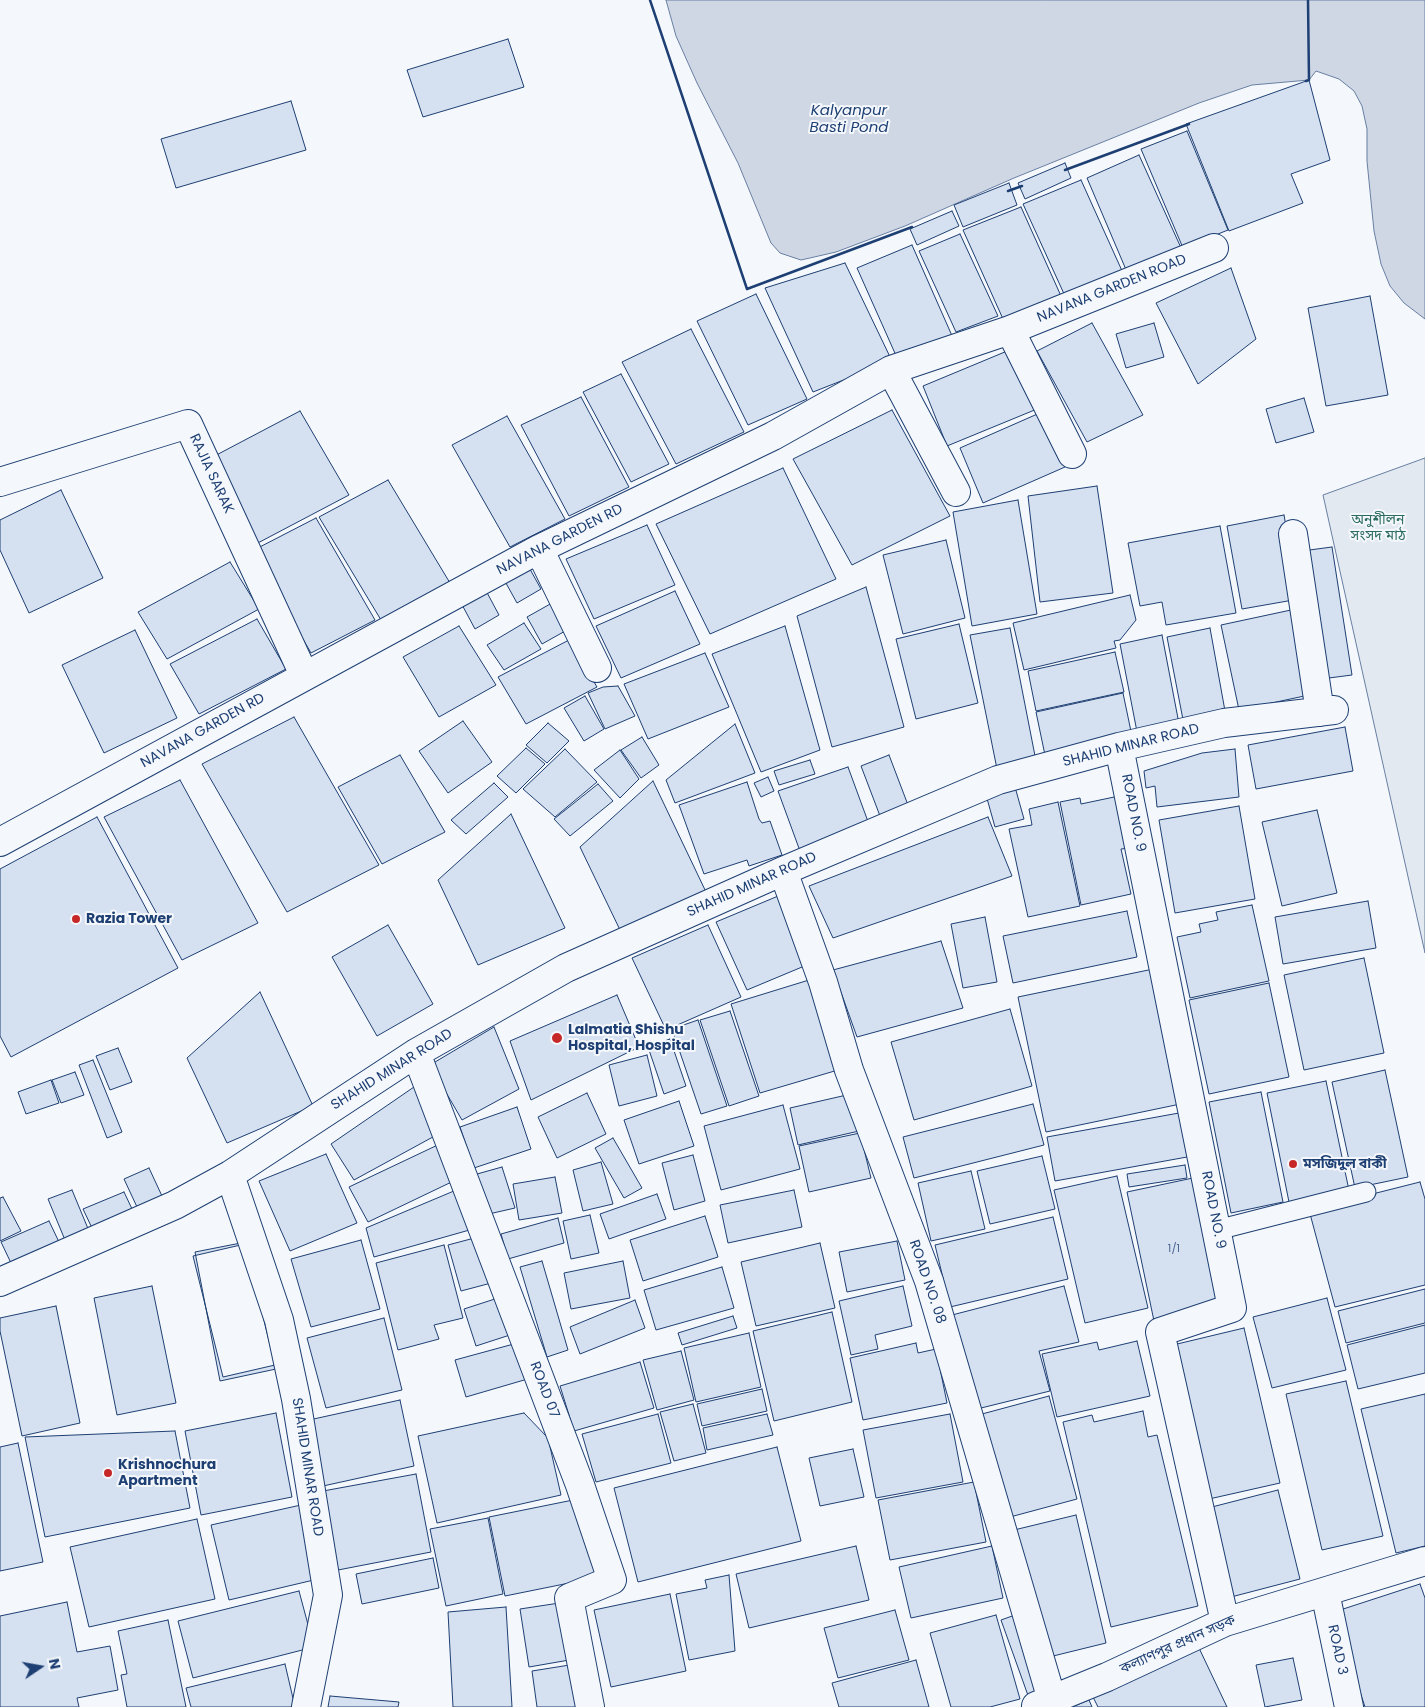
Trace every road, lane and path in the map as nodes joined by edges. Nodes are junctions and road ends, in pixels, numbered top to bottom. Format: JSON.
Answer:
{"nodes":[{"id":1,"x":1214,"y":248,"type":"dead end"},
{"id":2,"x":1010,"y":330,"type":"junction"},
{"id":3,"x":891,"y":370,"type":"junction"},
{"id":4,"x":1072,"y":454,"type":"dead end"},
{"id":5,"x":0,"y":482,"type":"edge"},
{"id":6,"x":956,"y":492,"type":"dead end"},
{"id":7,"x":1292,"y":534,"type":"dead end"},
{"id":8,"x":539,"y":549,"type":"junction"},
{"id":9,"x":597,"y":668,"type":"dead end"},
{"id":10,"x":304,"y":675,"type":"junction"},
{"id":11,"x":1119,"y":748,"type":"junction"},
{"id":12,"x":0,"y":842,"type":"edge"},
{"id":13,"x":783,"y":870,"type":"junction"},
{"id":14,"x":416,"y":1053,"type":"junction"},
{"id":15,"x":230,"y":1175,"type":"junction"},
{"id":16,"x":1366,"y":1192,"type":"dead end"},
{"id":17,"x":1217,"y":1230,"type":"junction"},
{"id":18,"x":0,"y":1282,"type":"edge"},
{"id":19,"x":1425,"y":1561,"type":"edge"},
{"id":20,"x":1325,"y":1592,"type":"junction"},
{"id":21,"x":1225,"y":1622,"type":"junction"},
{"id":22,"x":1043,"y":1704,"type":"edge"},
{"id":23,"x":306,"y":1707,"type":"edge"},
{"id":24,"x":590,"y":1707,"type":"edge"},
{"id":25,"x":1349,"y":1707,"type":"edge"}],
"edges":[{"from":1,"to":2,"type":"street","name":"NAVANA GARDEN ROAD"},
{"from":2,"to":3,"type":"street","name":"NAVANA GARDEN RD"},
{"from":2,"to":4,"type":"street"},
{"from":3,"to":6,"type":"street"},
{"from":3,"to":8,"type":"street","name":"NAVANA GARDEN RD"},
{"from":5,"to":10,"type":"street","name":"RAJIA SARAK"},
{"from":7,"to":11,"type":"street","name":"SHAHID MINAR ROAD"},
{"from":8,"to":9,"type":"street"},
{"from":8,"to":10,"type":"street","name":"NAVANA GARDEN RD"},
{"from":10,"to":12,"type":"street","name":"NAVANA GARDEN RD"},
{"from":11,"to":13,"type":"street","name":"SHAHID MINAR ROAD"},
{"from":11,"to":17,"type":"street","name":"ROAD NO. 9"},
{"from":13,"to":14,"type":"street","name":"SHAHID MINAR ROAD"},
{"from":13,"to":22,"type":"street","name":"ROAD NO. 08"},
{"from":14,"to":15,"type":"street","name":"SHAHID MINAR ROAD"},
{"from":14,"to":24,"type":"street","name":"ROAD 07"},
{"from":15,"to":18,"type":"street","name":"SHAHID MINAR ROAD"},
{"from":15,"to":23,"type":"street","name":"SHAHID MINAR ROAD"},
{"from":16,"to":17,"type":"lane"},
{"from":17,"to":21,"type":"street","name":"ROAD NO. 9"},
{"from":19,"to":20,"type":"street","name":"কল্যাণপুর প্রধান সড়ক"},
{"from":20,"to":21,"type":"street","name":"কল্যাণপুর প্রধান সড়ক"},
{"from":20,"to":25,"type":"street","name":"ROAD 3"},
{"from":21,"to":22,"type":"street","name":"কল্যাণপুর প্রধান সড়ক"}]}
